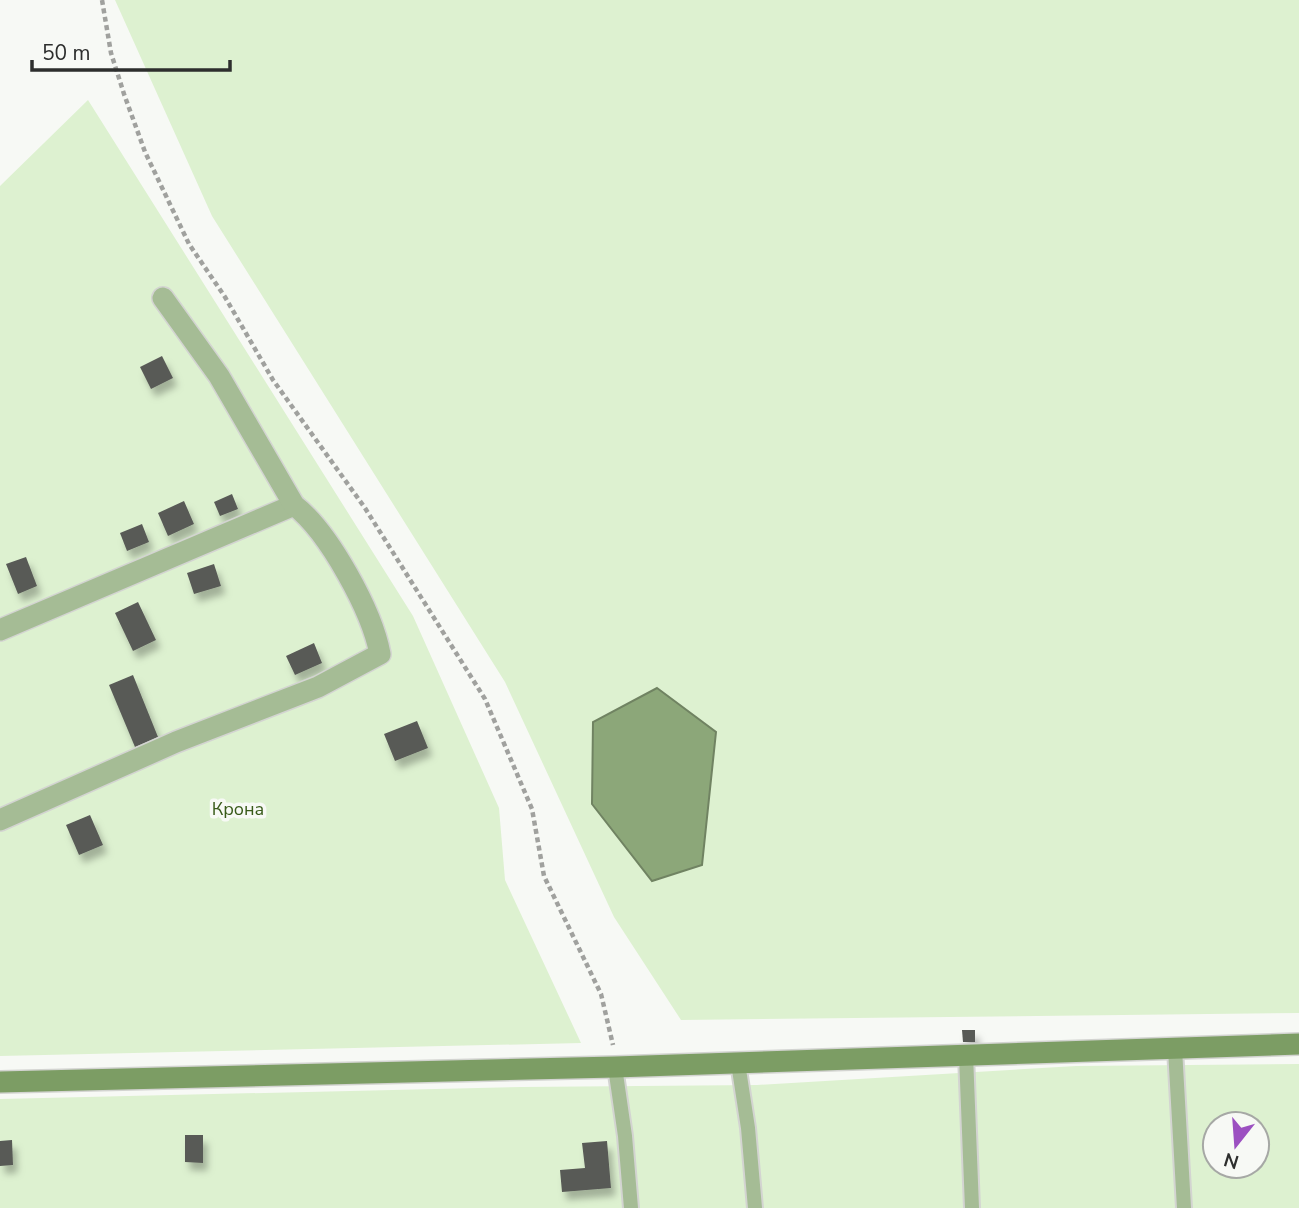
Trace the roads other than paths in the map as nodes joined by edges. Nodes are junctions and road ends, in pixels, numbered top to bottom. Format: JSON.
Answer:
{"nodes":[{"id":1,"x":163,"y":298,"type":"dead end"},
{"id":2,"x":294,"y":505,"type":"junction"},
{"id":3,"x":0,"y":630,"type":"edge"},
{"id":4,"x":0,"y":820,"type":"edge"},
{"id":5,"x":1299,"y":1044,"type":"edge"},
{"id":6,"x":1175,"y":1049,"type":"junction"},
{"id":7,"x":966,"y":1055,"type":"junction"},
{"id":8,"x":738,"y":1063,"type":"junction"},
{"id":9,"x":615,"y":1067,"type":"junction"},
{"id":10,"x":0,"y":1082,"type":"edge"},
{"id":11,"x":631,"y":1208,"type":"edge"},
{"id":12,"x":755,"y":1208,"type":"edge"},
{"id":13,"x":972,"y":1208,"type":"edge"},
{"id":14,"x":1184,"y":1208,"type":"edge"}],
"edges":[{"from":1,"to":2,"type":"street"},
{"from":2,"to":3,"type":"street"},
{"from":2,"to":4,"type":"street"},
{"from":5,"to":6,"type":"street"},
{"from":6,"to":7,"type":"street"},
{"from":6,"to":14,"type":"lane"},
{"from":7,"to":8,"type":"street"},
{"from":7,"to":13,"type":"lane"},
{"from":8,"to":9,"type":"street"},
{"from":8,"to":12,"type":"lane"},
{"from":9,"to":10,"type":"street"},
{"from":9,"to":11,"type":"lane"}]}
